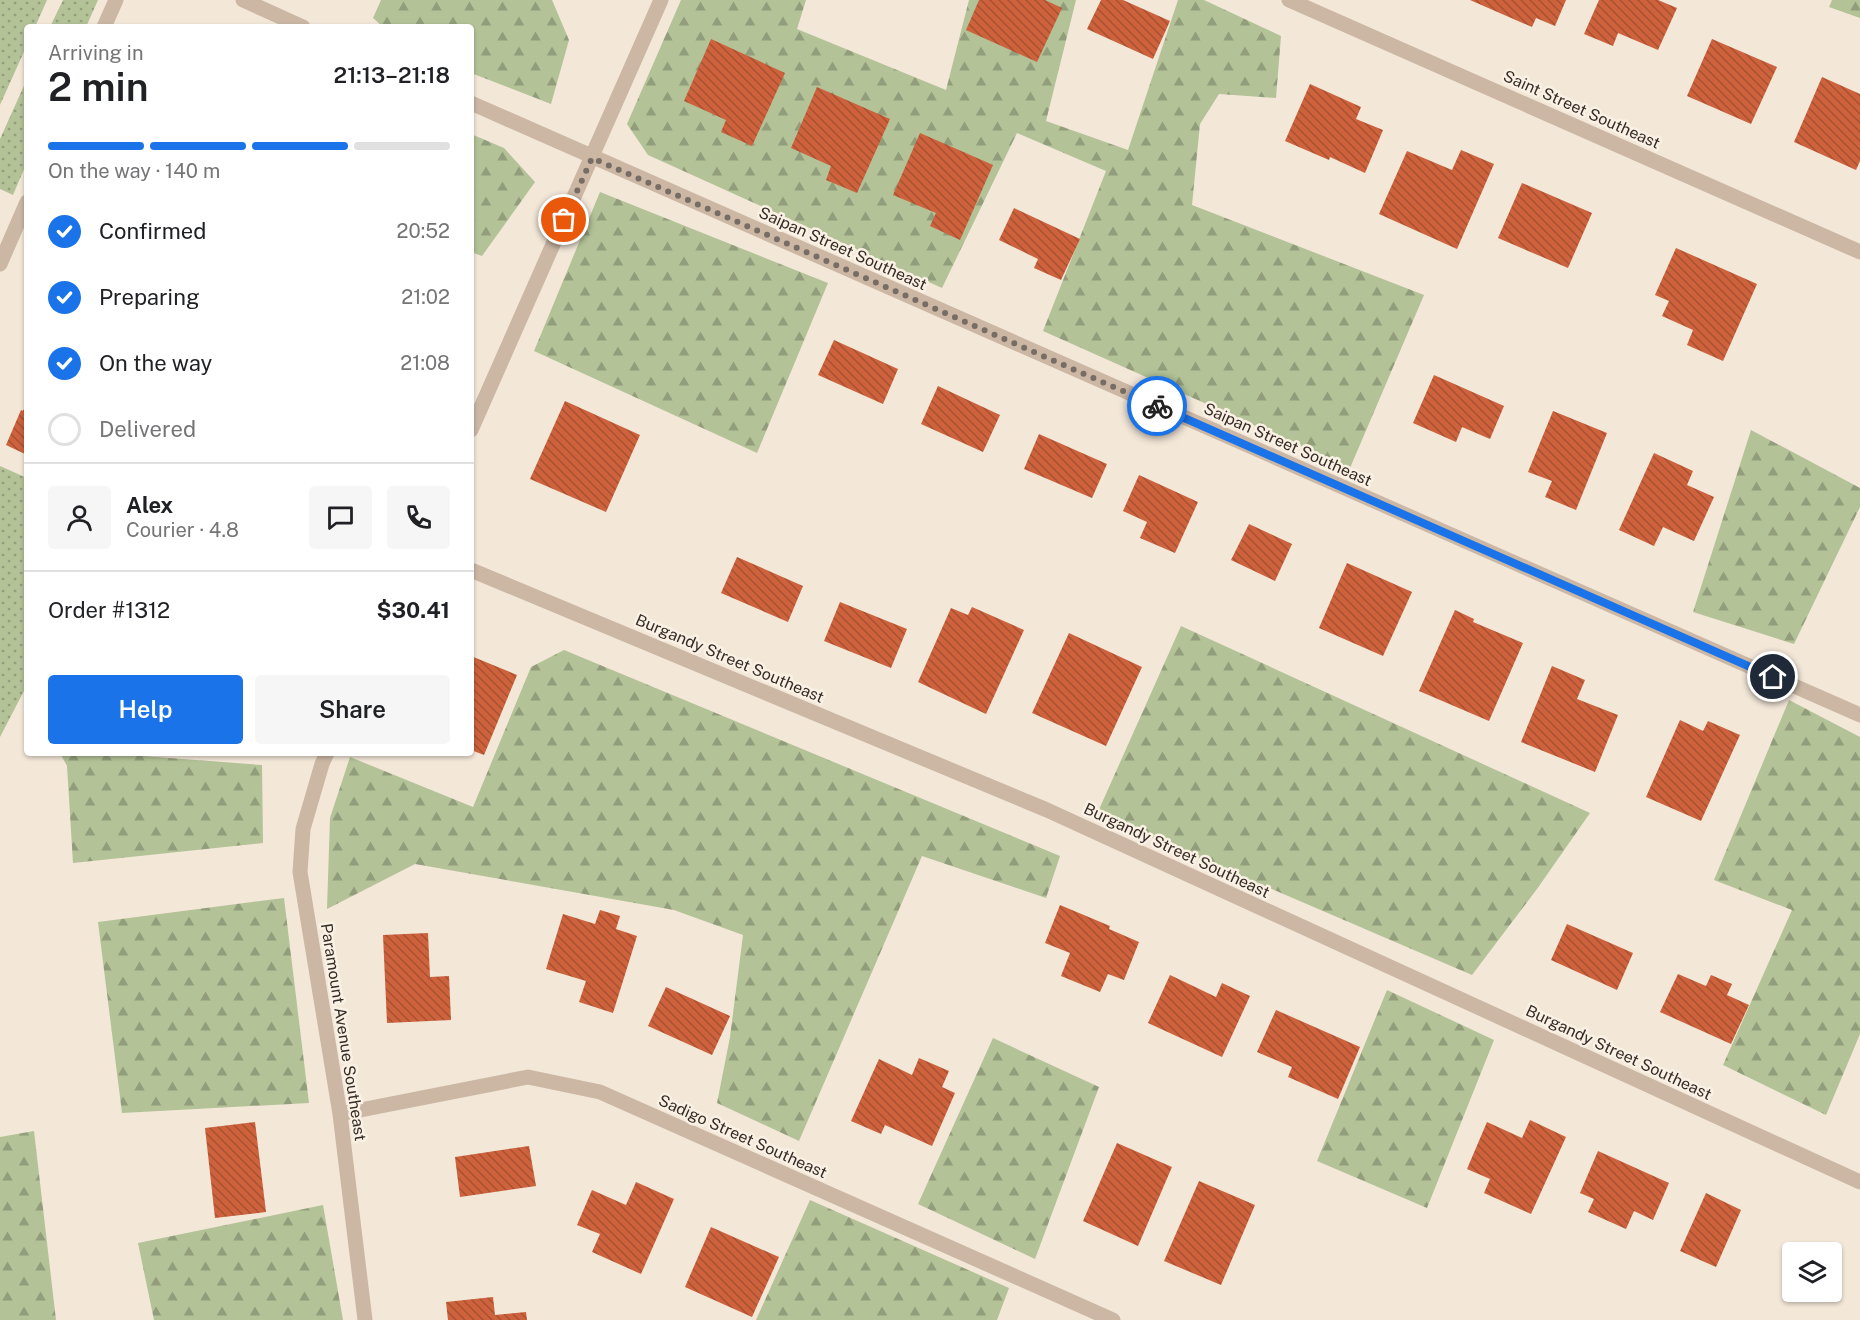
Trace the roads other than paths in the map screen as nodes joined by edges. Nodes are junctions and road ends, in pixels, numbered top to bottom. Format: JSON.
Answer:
{"nodes":[{"id":1,"x":116,"y":0,"type":"edge"},
{"id":2,"x":243,"y":0,"type":"edge"},
{"id":3,"x":662,"y":0,"type":"edge"},
{"id":4,"x":1289,"y":0,"type":"edge"},
{"id":5,"x":105,"y":24,"type":"edge"},
{"id":6,"x":296,"y":24,"type":"edge"},
{"id":7,"x":474,"y":104,"type":"edge"},
{"id":8,"x":592,"y":158,"type":"junction"},
{"id":9,"x":24,"y":209,"type":"edge"},
{"id":10,"x":1860,"y":252,"type":"edge"},
{"id":11,"x":0,"y":264,"type":"edge"},
{"id":12,"x":474,"y":423,"type":"edge"},
{"id":13,"x":474,"y":571,"type":"edge"},
{"id":14,"x":1860,"y":716,"type":"edge"},
{"id":15,"x":326,"y":756,"type":"edge"},
{"id":16,"x":340,"y":1114,"type":"junction"},
{"id":17,"x":1860,"y":1182,"type":"edge"},
{"id":18,"x":365,"y":1320,"type":"edge"},
{"id":19,"x":1113,"y":1320,"type":"edge"}],
"edges":[{"from":1,"to":5,"type":"street"},
{"from":2,"to":6,"type":"street"},
{"from":3,"to":8,"type":"street"},
{"from":4,"to":10,"type":"street","name":"Saint Street Southeast"},
{"from":7,"to":8,"type":"street","name":"Saipan Street Southeast"},
{"from":8,"to":12,"type":"street"},
{"from":8,"to":14,"type":"street","name":"Saipan Street Southeast"},
{"from":9,"to":11,"type":"street"},
{"from":13,"to":17,"type":"street","name":"Burgandy Street Southeast"},
{"from":15,"to":16,"type":"street","name":"Paramount Avenue Southeast"},
{"from":16,"to":18,"type":"street","name":"Paramount Avenue Southeast"},
{"from":16,"to":19,"type":"street","name":"Sadigo Street Southeast"}]}
